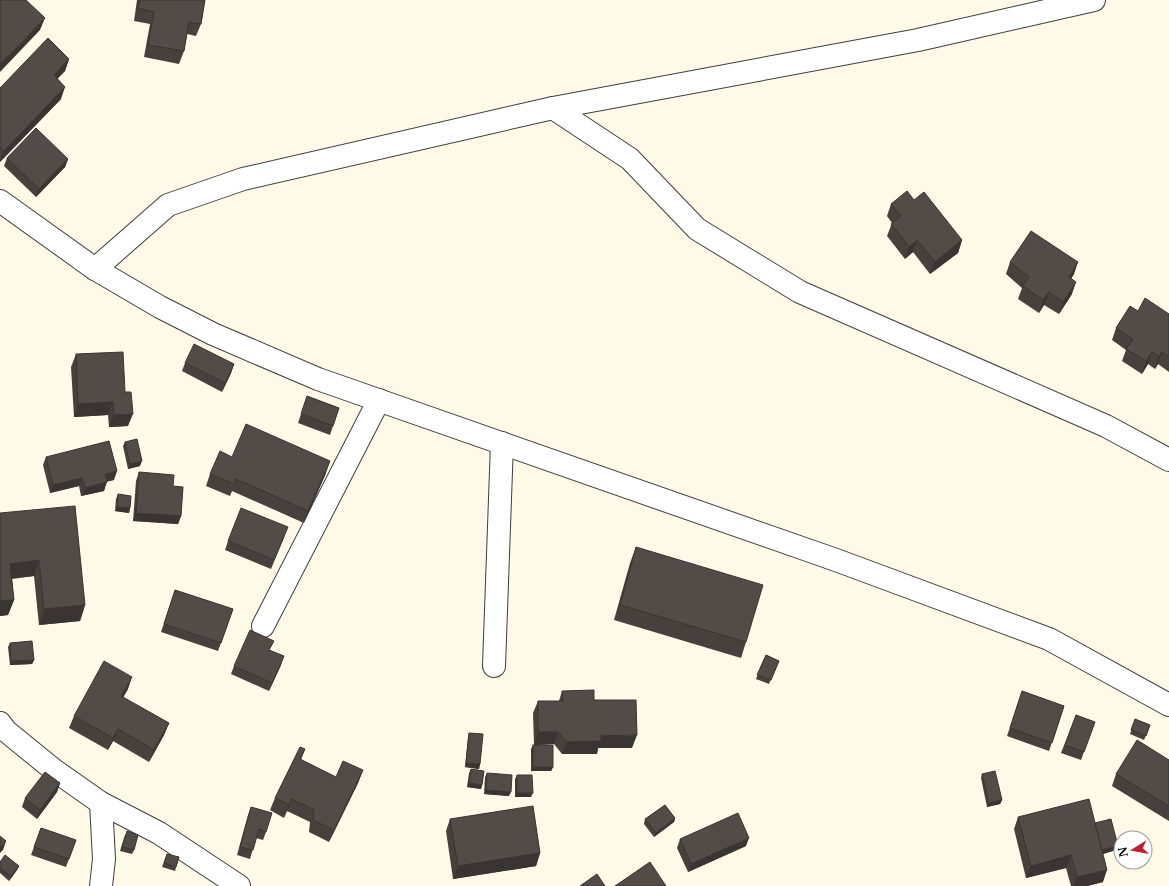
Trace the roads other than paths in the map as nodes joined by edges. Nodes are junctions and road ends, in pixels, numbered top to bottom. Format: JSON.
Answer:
{"nodes":[{"id":1,"x":1094,"y":0,"type":"edge"},
{"id":2,"x":553,"y":108,"type":"junction"},
{"id":3,"x":0,"y":201,"type":"edge"},
{"id":4,"x":95,"y":269,"type":"junction"},
{"id":5,"x":379,"y":400,"type":"junction"},
{"id":6,"x":502,"y":443,"type":"junction"},
{"id":7,"x":1169,"y":460,"type":"edge"},
{"id":8,"x":263,"y":626,"type":"dead end"},
{"id":9,"x":494,"y":666,"type":"dead end"},
{"id":10,"x":1169,"y":704,"type":"edge"},
{"id":11,"x":0,"y":723,"type":"edge"},
{"id":12,"x":101,"y":803,"type":"junction"},
{"id":13,"x":102,"y":886,"type":"edge"},
{"id":14,"x":239,"y":886,"type":"edge"}],
"edges":[{"from":1,"to":2,"type":"street"},
{"from":2,"to":4,"type":"street"},
{"from":2,"to":7,"type":"street"},
{"from":3,"to":4,"type":"street"},
{"from":4,"to":5,"type":"street"},
{"from":5,"to":6,"type":"street"},
{"from":5,"to":8,"type":"street"},
{"from":6,"to":9,"type":"street"},
{"from":6,"to":10,"type":"street"},
{"from":11,"to":12,"type":"street"},
{"from":12,"to":13,"type":"street"},
{"from":12,"to":14,"type":"street"}]}
